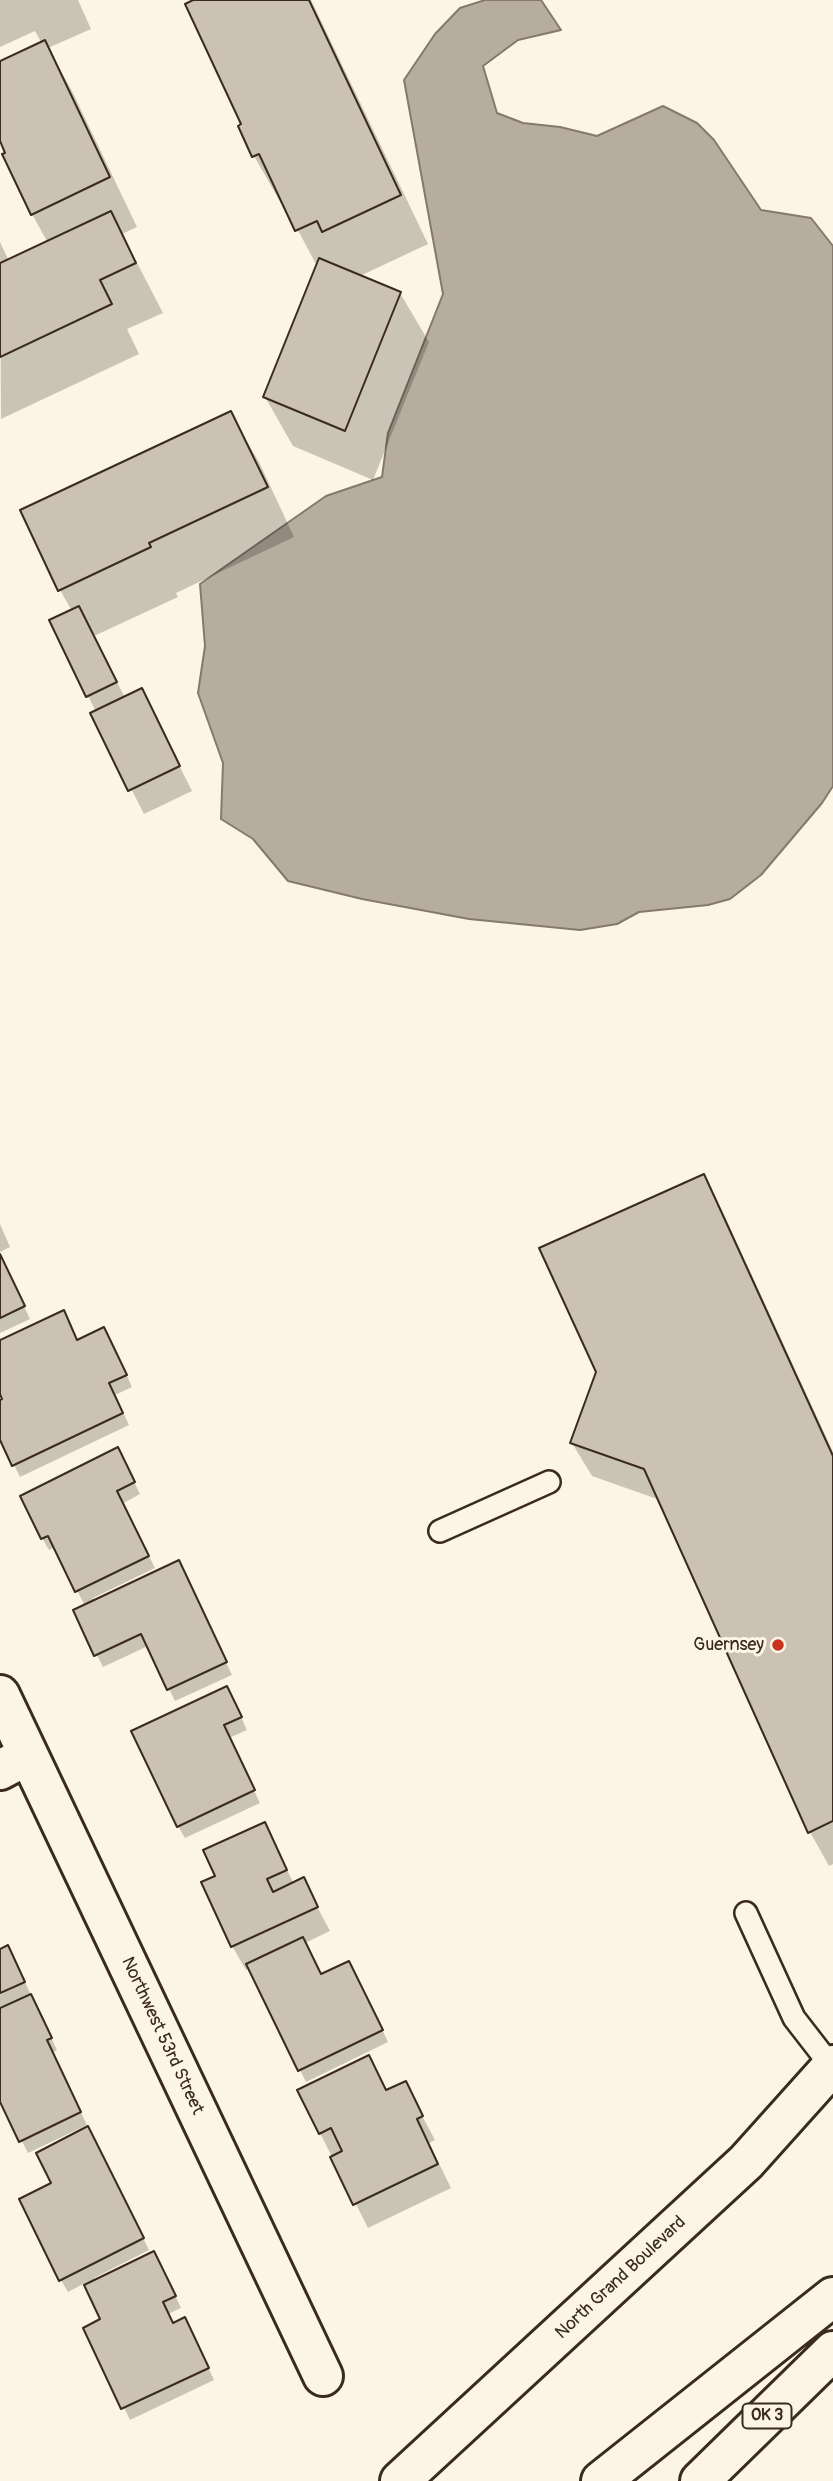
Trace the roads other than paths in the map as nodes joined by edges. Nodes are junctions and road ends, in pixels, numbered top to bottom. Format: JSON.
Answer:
{"nodes":[{"id":1,"x":549,"y":1482,"type":"dead end"},
{"id":2,"x":440,"y":1531,"type":"dead end"},
{"id":3,"x":0,"y":1695,"type":"edge"},
{"id":4,"x":14,"y":1763,"type":"edge"},
{"id":5,"x":746,"y":1913,"type":"dead end"},
{"id":6,"x":832,"y":2066,"type":"edge"},
{"id":7,"x":833,"y":2297,"type":"edge"},
{"id":8,"x":833,"y":2351,"type":"edge"},
{"id":9,"x":323,"y":2376,"type":"dead end"},
{"id":10,"x":400,"y":2481,"type":"edge"},
{"id":11,"x":601,"y":2481,"type":"edge"},
{"id":12,"x":700,"y":2481,"type":"edge"}],
"edges":[{"from":1,"to":2,"type":"lane"},
{"from":3,"to":4,"type":"main road","name":"Northwest 53rd Street"},
{"from":4,"to":9,"type":"main road","name":"Northwest 53rd Street"},
{"from":5,"to":6,"type":"lane"},
{"from":6,"to":10,"type":"main road","name":"North Grand Boulevard"},
{"from":7,"to":11,"type":"main road"},
{"from":8,"to":12,"type":"main road","number":"OK 3"}]}
